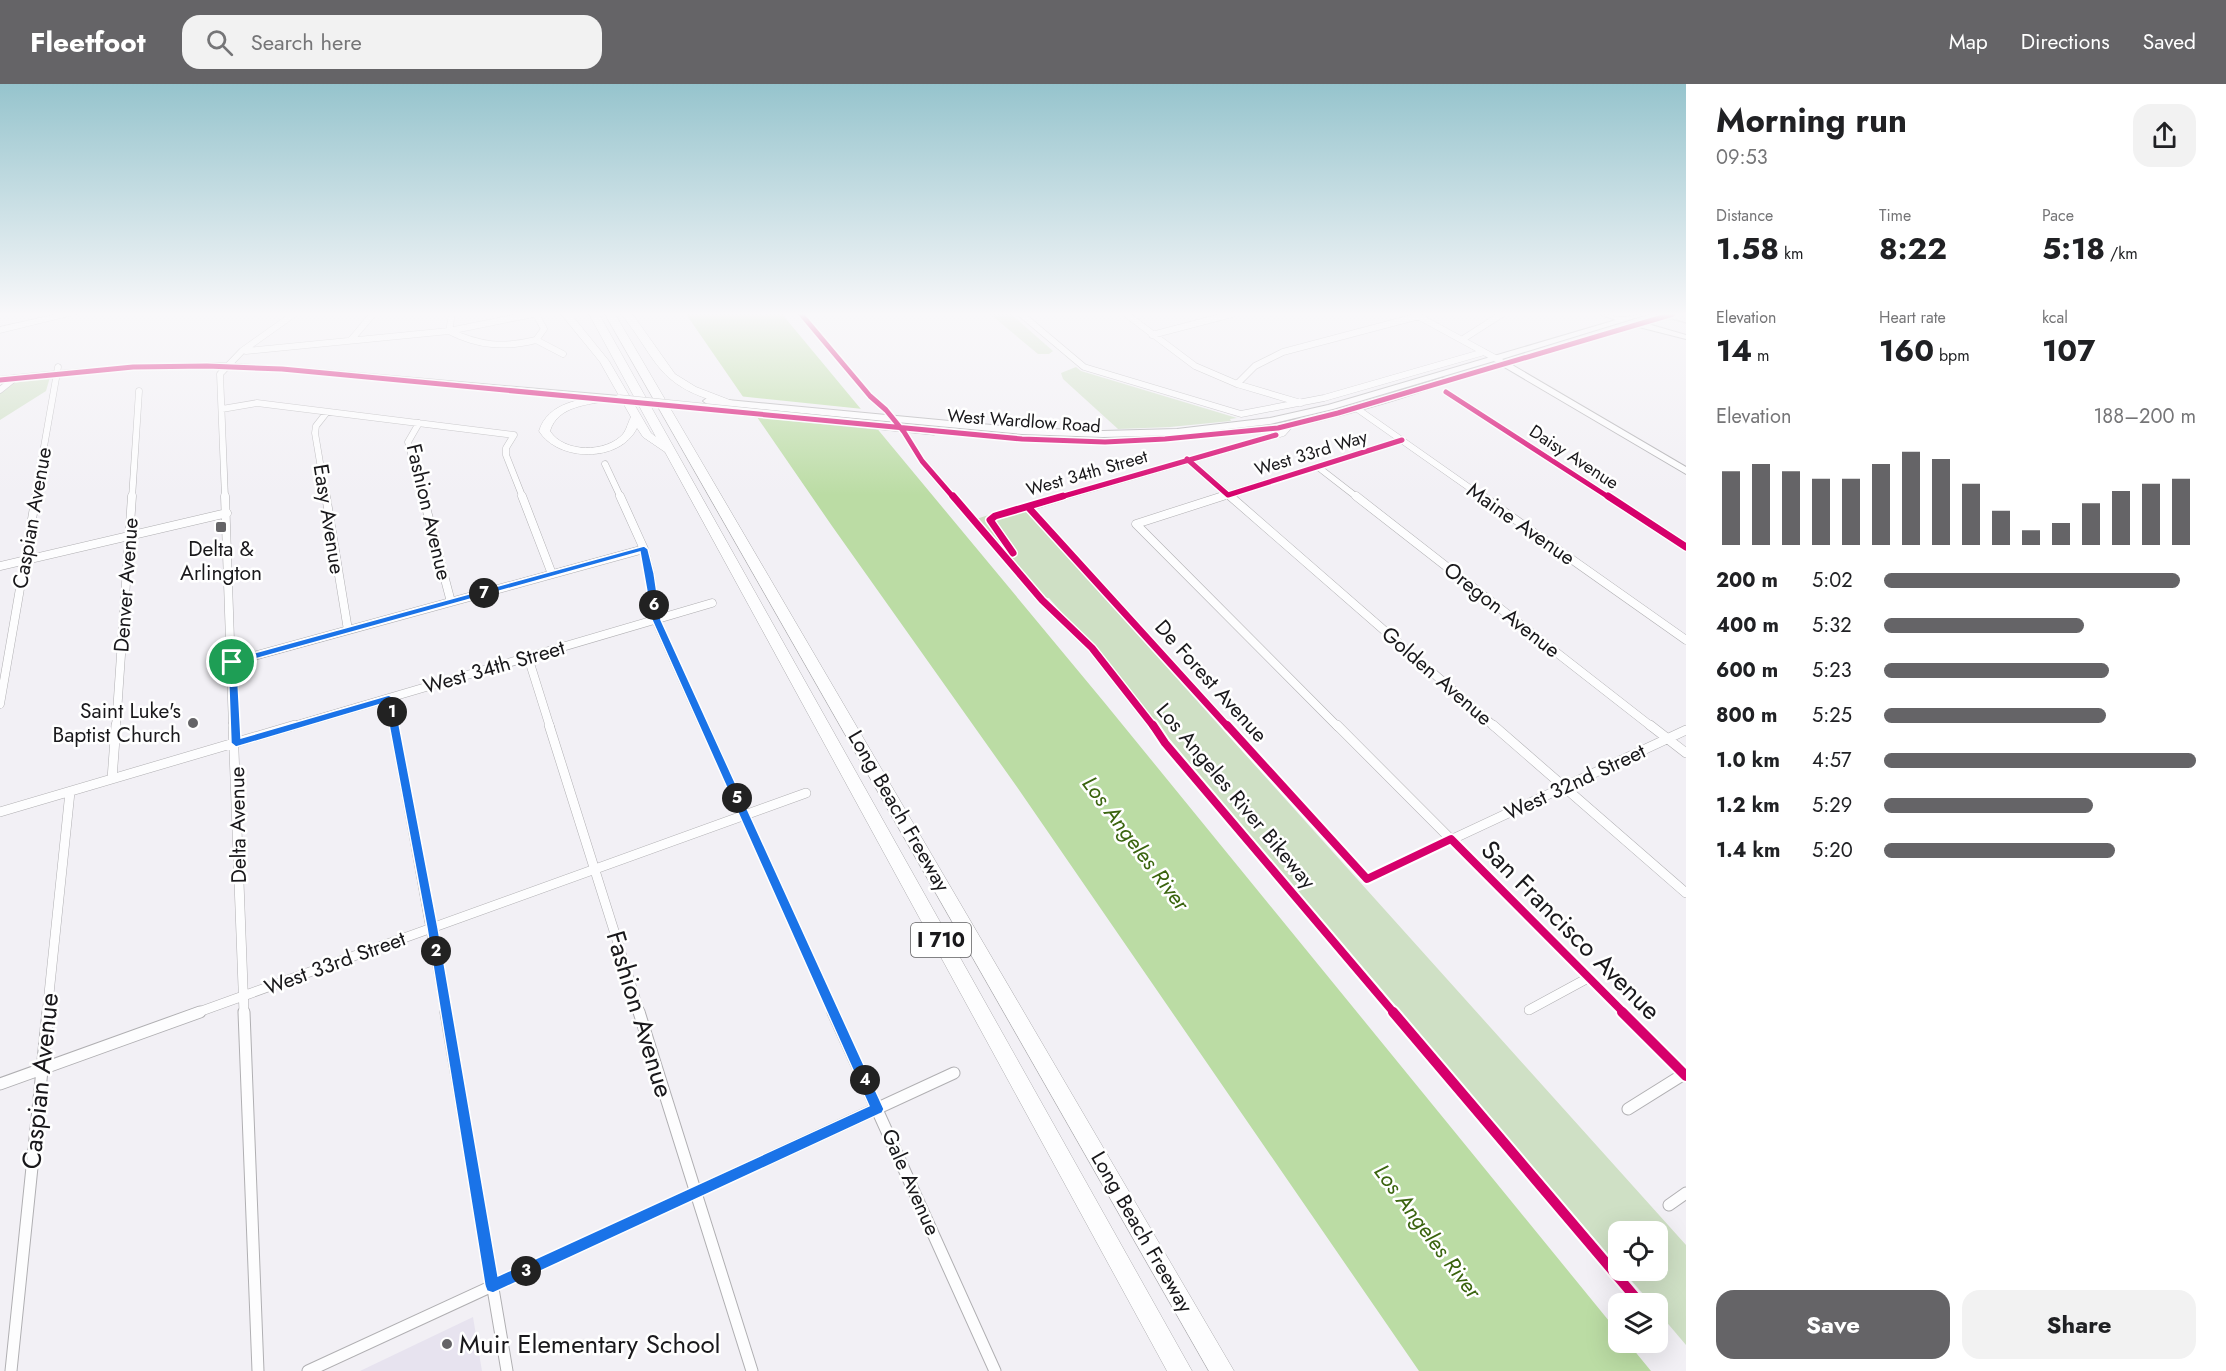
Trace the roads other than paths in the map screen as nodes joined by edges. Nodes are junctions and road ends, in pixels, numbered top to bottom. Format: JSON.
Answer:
{"nodes":[{"id":1,"x":36,"y":374,"type":"edge"},
{"id":2,"x":57,"y":374,"type":"edge"},
{"id":3,"x":220,"y":374,"type":"edge"},
{"id":4,"x":359,"y":374,"type":"edge"},
{"id":5,"x":611,"y":374,"type":"edge"},
{"id":6,"x":627,"y":374,"type":"edge"},
{"id":7,"x":644,"y":374,"type":"edge"},
{"id":8,"x":669,"y":374,"type":"edge"},
{"id":9,"x":1108,"y":374,"type":"edge"},
{"id":10,"x":1216,"y":374,"type":"edge"},
{"id":11,"x":1247,"y":374,"type":"edge"},
{"id":12,"x":1403,"y":374,"type":"edge"},
{"id":13,"x":1441,"y":374,"type":"edge"},
{"id":14,"x":1469,"y":374,"type":"edge"},
{"id":15,"x":1524,"y":374,"type":"edge"},
{"id":16,"x":15,"y":378,"type":"junction"},
{"id":17,"x":0,"y":380,"type":"edge"},
{"id":18,"x":1237,"y":384,"type":"junction"},
{"id":19,"x":0,"y":390,"type":"edge"},
{"id":20,"x":139,"y":391,"type":"dead end"},
{"id":21,"x":1446,"y":392,"type":"dead end"},
{"id":22,"x":613,"y":396,"type":"junction"},
{"id":23,"x":1301,"y":403,"type":"junction"},
{"id":24,"x":731,"y":404,"type":"junction"},
{"id":25,"x":1356,"y":408,"type":"junction"},
{"id":26,"x":222,"y":410,"type":"junction"},
{"id":27,"x":327,"y":412,"type":"junction"},
{"id":28,"x":636,"y":417,"type":"junction"},
{"id":29,"x":419,"y":423,"type":"junction"},
{"id":30,"x":1290,"y":425,"type":"junction"},
{"id":31,"x":936,"y":427,"type":"junction"},
{"id":32,"x":1402,"y":440,"type":"junction"},
{"id":33,"x":671,"y":454,"type":"junction"},
{"id":34,"x":1187,"y":459,"type":"junction"},
{"id":35,"x":605,"y":464,"type":"dead end"},
{"id":36,"x":1318,"y":467,"type":"junction"},
{"id":37,"x":1686,"y":471,"type":"edge"},
{"id":38,"x":1228,"y":495,"type":"junction"},
{"id":39,"x":1028,"y":507,"type":"joint"},
{"id":40,"x":227,"y":513,"type":"junction"},
{"id":41,"x":1136,"y":524,"type":"joint"},
{"id":42,"x":129,"y":536,"type":"junction"},
{"id":43,"x":1686,"y":547,"type":"edge"},
{"id":44,"x":644,"y":549,"type":"junction"},
{"id":45,"x":25,"y":560,"type":"junction"},
{"id":46,"x":0,"y":566,"type":"edge"},
{"id":47,"x":552,"y":574,"type":"junction"},
{"id":48,"x":451,"y":602,"type":"junction"},
{"id":49,"x":712,"y":603,"type":"dead end"},
{"id":50,"x":656,"y":620,"type":"junction"},
{"id":51,"x":348,"y":630,"type":"junction"},
{"id":52,"x":1686,"y":640,"type":"edge"},
{"id":53,"x":528,"y":657,"type":"junction"},
{"id":54,"x":232,"y":662,"type":"junction"},
{"id":55,"x":389,"y":698,"type":"junction"},
{"id":56,"x":0,"y":704,"type":"edge"},
{"id":57,"x":1686,"y":730,"type":"edge"},
{"id":58,"x":1668,"y":739,"type":"junction"},
{"id":59,"x":236,"y":743,"type":"junction"},
{"id":60,"x":1686,"y":753,"type":"edge"},
{"id":61,"x":112,"y":779,"type":"junction"},
{"id":62,"x":1564,"y":787,"type":"junction"},
{"id":63,"x":70,"y":792,"type":"junction"},
{"id":64,"x":806,"y":793,"type":"dead end"},
{"id":65,"x":0,"y":812,"type":"edge"},
{"id":66,"x":745,"y":816,"type":"junction"},
{"id":67,"x":1451,"y":839,"type":"junction"},
{"id":68,"x":595,"y":870,"type":"junction"},
{"id":69,"x":1367,"y":879,"type":"joint"},
{"id":70,"x":1686,"y":893,"type":"edge"},
{"id":71,"x":432,"y":928,"type":"junction"},
{"id":72,"x":1588,"y":978,"type":"junction"},
{"id":73,"x":242,"y":997,"type":"junction"},
{"id":74,"x":1529,"y":1010,"type":"dead end"},
{"id":75,"x":41,"y":1070,"type":"junction"},
{"id":76,"x":954,"y":1073,"type":"dead end"},
{"id":77,"x":1685,"y":1075,"type":"edge"},
{"id":78,"x":0,"y":1084,"type":"edge"},
{"id":79,"x":878,"y":1109,"type":"junction"},
{"id":80,"x":1628,"y":1109,"type":"dead end"},
{"id":81,"x":696,"y":1192,"type":"junction"},
{"id":82,"x":1686,"y":1193,"type":"edge"},
{"id":83,"x":1669,"y":1205,"type":"dead end"},
{"id":84,"x":493,"y":1286,"type":"junction"},
{"id":85,"x":11,"y":1371,"type":"edge"},
{"id":86,"x":258,"y":1371,"type":"edge"},
{"id":87,"x":308,"y":1371,"type":"edge"},
{"id":88,"x":507,"y":1371,"type":"edge"},
{"id":89,"x":752,"y":1371,"type":"edge"},
{"id":90,"x":995,"y":1371,"type":"edge"},
{"id":91,"x":1180,"y":1371,"type":"edge"},
{"id":92,"x":1222,"y":1371,"type":"edge"}],
"edges":[{"from":1,"to":16,"type":"main road","name":"West Wardlow Road"},
{"from":2,"to":45,"type":"street","name":"Caspian Avenue"},
{"from":3,"to":26,"type":"street","name":"Delta Avenue"},
{"from":4,"to":22,"type":"main road","name":"West Wardlow Road"},
{"from":5,"to":28,"type":"highway"},
{"from":6,"to":33,"type":"highway","name":"Long Beach Freeway","number":"I 710"},
{"from":7,"to":92,"type":"highway","name":"Long Beach Freeway","number":"I 710"},
{"from":8,"to":24,"type":"highway"},
{"from":9,"to":23,"type":"street"},
{"from":10,"to":18,"type":"street"},
{"from":11,"to":18,"type":"street"},
{"from":12,"to":23,"type":"street"},
{"from":13,"to":31,"type":"main road","name":"West Wardlow Road"},
{"from":14,"to":25,"type":"main road","name":"West Wardlow Road"},
{"from":15,"to":37,"type":"main road"},
{"from":16,"to":17,"type":"main road","name":"West Wardlow Road"},
{"from":16,"to":19,"type":"street"},
{"from":18,"to":23,"type":"street"},
{"from":20,"to":42,"type":"street","name":"Denver Avenue"},
{"from":21,"to":43,"type":"street","name":"Daisy Avenue"},
{"from":22,"to":24,"type":"main road","name":"West Wardlow Road"},
{"from":22,"to":28,"type":"highway"},
{"from":22,"to":31,"type":"main road","name":"West Wardlow Road","bridge":true},
{"from":24,"to":31,"type":"main road","name":"West Wardlow Road"},
{"from":25,"to":30,"type":"main road","name":"West Wardlow Road"},
{"from":25,"to":32,"type":"street","name":"Maine Avenue"},
{"from":26,"to":27,"type":"street"},
{"from":26,"to":40,"type":"street","name":"Delta Avenue"},
{"from":27,"to":29,"type":"street"},
{"from":27,"to":51,"type":"street","name":"Easy Avenue"},
{"from":28,"to":33,"type":"highway"},
{"from":29,"to":47,"type":"street"},
{"from":29,"to":48,"type":"street","name":"Fashion Avenue"},
{"from":30,"to":31,"type":"main road","name":"West Wardlow Road"},
{"from":30,"to":34,"type":"street","name":"West 34th Street"},
{"from":32,"to":36,"type":"street","name":"West 33rd Way"},
{"from":32,"to":52,"type":"street","name":"Maine Avenue"},
{"from":33,"to":91,"type":"highway","name":"Long Beach Freeway","number":"I 710"},
{"from":34,"to":38,"type":"street","name":"Golden Avenue"},
{"from":34,"to":39,"type":"street","name":"West 34th Street"},
{"from":35,"to":44,"type":"street","name":"Gale Avenue"},
{"from":36,"to":38,"type":"street","name":"West 33rd Way"},
{"from":36,"to":58,"type":"street","name":"Oregon Avenue"},
{"from":38,"to":41,"type":"street","name":"West 33rd Way"},
{"from":38,"to":62,"type":"street","name":"Golden Avenue"},
{"from":39,"to":69,"type":"street","name":"De Forest Avenue"},
{"from":40,"to":42,"type":"street"},
{"from":40,"to":54,"type":"street","name":"Delta Avenue"},
{"from":41,"to":67,"type":"street","name":"San Francisco Avenue"},
{"from":42,"to":45,"type":"street"},
{"from":42,"to":61,"type":"street","name":"Denver Avenue"},
{"from":44,"to":47,"type":"street"},
{"from":44,"to":50,"type":"street","name":"Gale Avenue"},
{"from":45,"to":46,"type":"street"},
{"from":45,"to":56,"type":"street","name":"Caspian Avenue"},
{"from":47,"to":48,"type":"street"},
{"from":48,"to":51,"type":"street"},
{"from":49,"to":50,"type":"street","name":"West 34th Street"},
{"from":50,"to":53,"type":"street","name":"West 34th Street"},
{"from":50,"to":66,"type":"street","name":"Gale Avenue"},
{"from":51,"to":54,"type":"street"},
{"from":53,"to":55,"type":"street","name":"West 34th Street"},
{"from":53,"to":68,"type":"street","name":"Fashion Avenue"},
{"from":54,"to":59,"type":"street","name":"Delta Avenue"},
{"from":55,"to":59,"type":"street","name":"West 34th Street"},
{"from":55,"to":71,"type":"street"},
{"from":57,"to":58,"type":"street","name":"West 32nd Street"},
{"from":58,"to":60,"type":"street","name":"Oregon Avenue"},
{"from":58,"to":62,"type":"street","name":"West 32nd Street"},
{"from":59,"to":61,"type":"street","name":"West 34th Street"},
{"from":59,"to":73,"type":"street","name":"Delta Avenue"},
{"from":61,"to":63,"type":"street","name":"West 34th Street"},
{"from":62,"to":67,"type":"street","name":"West 32nd Street"},
{"from":62,"to":70,"type":"street","name":"Golden Avenue"},
{"from":63,"to":65,"type":"street","name":"West 34th Street"},
{"from":63,"to":75,"type":"street","name":"Caspian Avenue"},
{"from":64,"to":66,"type":"street","name":"West 33rd Street"},
{"from":66,"to":68,"type":"street","name":"West 33rd Street"},
{"from":66,"to":79,"type":"street","name":"Gale Avenue"},
{"from":67,"to":69,"type":"street","name":"West 32nd Street"},
{"from":67,"to":72,"type":"street","name":"San Francisco Avenue"},
{"from":68,"to":71,"type":"street","name":"West 33rd Street"},
{"from":68,"to":81,"type":"street","name":"Fashion Avenue"},
{"from":71,"to":73,"type":"street","name":"West 33rd Street"},
{"from":71,"to":84,"type":"street"},
{"from":72,"to":74,"type":"street","name":"San Francisco Avenue"},
{"from":72,"to":77,"type":"street","name":"San Francisco Avenue"},
{"from":73,"to":75,"type":"street","name":"West 33rd Street"},
{"from":73,"to":86,"type":"street","name":"Delta Avenue"},
{"from":75,"to":78,"type":"street","name":"West 33rd Street"},
{"from":75,"to":85,"type":"street","name":"Caspian Avenue"},
{"from":76,"to":79,"type":"street"},
{"from":77,"to":80,"type":"street","name":"San Francisco Avenue"},
{"from":79,"to":81,"type":"street"},
{"from":79,"to":90,"type":"street","name":"Gale Avenue"},
{"from":81,"to":84,"type":"street"},
{"from":81,"to":89,"type":"street","name":"Fashion Avenue"},
{"from":82,"to":83,"type":"street"},
{"from":84,"to":87,"type":"street"},
{"from":84,"to":88,"type":"street"}]}
